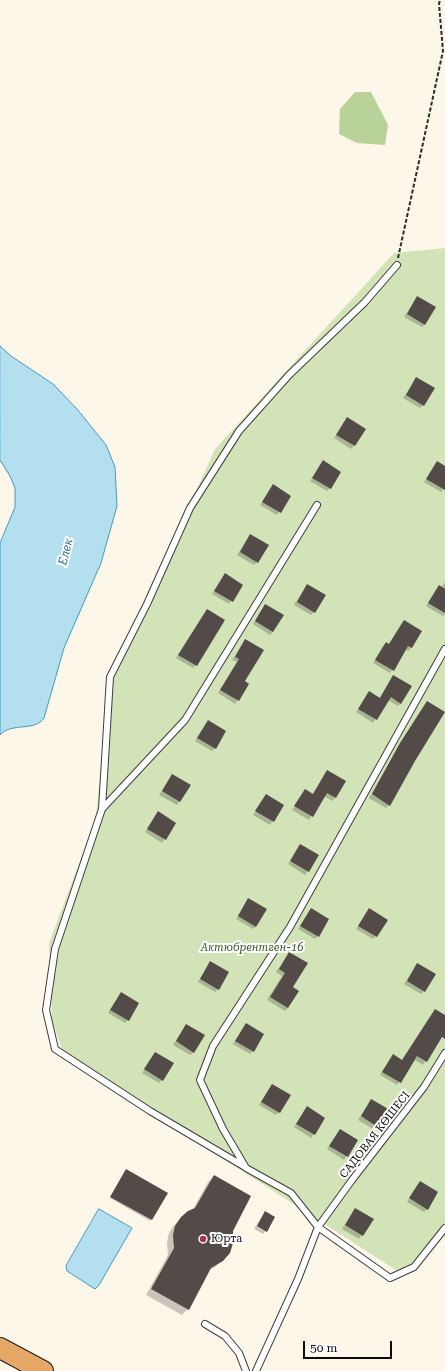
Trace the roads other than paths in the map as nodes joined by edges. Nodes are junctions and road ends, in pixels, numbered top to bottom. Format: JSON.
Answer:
{"nodes":[{"id":1,"x":397,"y":265,"type":"road end"},
{"id":2,"x":317,"y":505,"type":"dead end"},
{"id":3,"x":445,"y":649,"type":"edge"},
{"id":4,"x":102,"y":809,"type":"junction"},
{"id":5,"x":445,"y":1053,"type":"edge"},
{"id":6,"x":246,"y":1168,"type":"junction"},
{"id":7,"x":318,"y":1227,"type":"junction"},
{"id":8,"x":445,"y":1228,"type":"edge"},
{"id":9,"x":205,"y":1324,"type":"dead end"},
{"id":10,"x":0,"y":1348,"type":"edge"},
{"id":11,"x":44,"y":1371,"type":"edge"},
{"id":12,"x":246,"y":1371,"type":"edge"},
{"id":13,"x":256,"y":1371,"type":"edge"}],
"edges":[{"from":1,"to":4,"type":"lane"},
{"from":2,"to":4,"type":"lane"},
{"from":3,"to":6,"type":"lane"},
{"from":4,"to":6,"type":"lane"},
{"from":5,"to":7,"type":"lane","name":"САДОВАЯ КӨШЕСІ"},
{"from":6,"to":7,"type":"lane"},
{"from":7,"to":8,"type":"lane"},
{"from":7,"to":13,"type":"lane","name":"САДОВАЯ КӨШЕСІ"},
{"from":9,"to":12,"type":"lane"},
{"from":10,"to":11,"type":"highway"}]}
